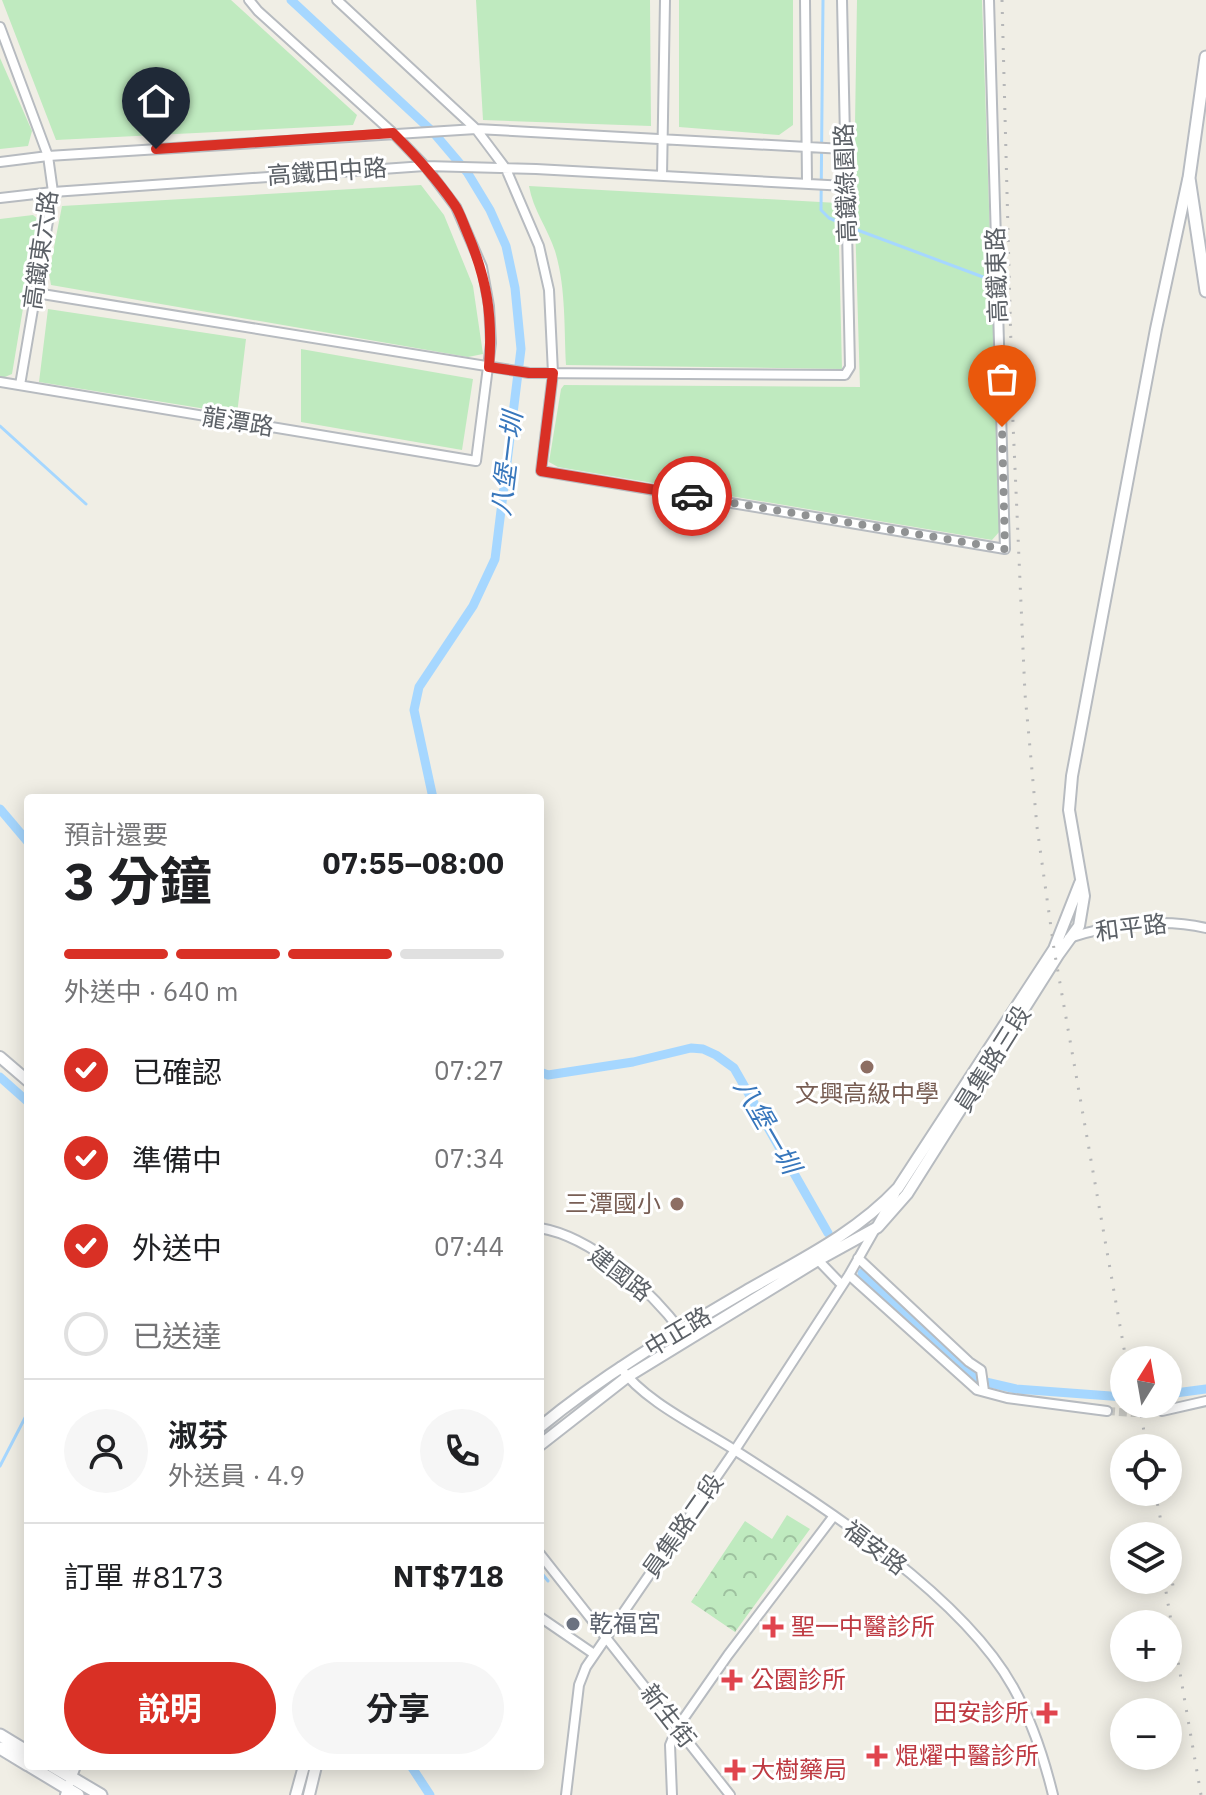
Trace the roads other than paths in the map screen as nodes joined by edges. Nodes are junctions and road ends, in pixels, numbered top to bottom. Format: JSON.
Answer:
{"nodes":[{"id":1,"x":249,"y":0,"type":"edge"},
{"id":2,"x":337,"y":0,"type":"edge"},
{"id":3,"x":665,"y":0,"type":"edge"},
{"id":4,"x":805,"y":0,"type":"edge"},
{"id":5,"x":842,"y":0,"type":"edge"},
{"id":6,"x":989,"y":0,"type":"edge"},
{"id":7,"x":0,"y":27,"type":"edge"},
{"id":8,"x":1206,"y":57,"type":"edge"},
{"id":9,"x":476,"y":129,"type":"junction"},
{"id":10,"x":393,"y":133,"type":"junction"},
{"id":11,"x":663,"y":139,"type":"junction"},
{"id":12,"x":806,"y":146,"type":"junction"},
{"id":13,"x":844,"y":149,"type":"junction"},
{"id":14,"x":48,"y":156,"type":"junction"},
{"id":15,"x":0,"y":162,"type":"edge"},
{"id":16,"x":425,"y":166,"type":"junction"},
{"id":17,"x":506,"y":169,"type":"junction"},
{"id":18,"x":662,"y":176,"type":"junction"},
{"id":19,"x":1189,"y":178,"type":"junction"},
{"id":20,"x":807,"y":182,"type":"junction"},
{"id":21,"x":846,"y":186,"type":"junction"},
{"id":22,"x":53,"y":192,"type":"junction"},
{"id":23,"x":0,"y":198,"type":"edge"},
{"id":24,"x":1206,"y":291,"type":"edge"},
{"id":25,"x":36,"y":293,"type":"junction"},
{"id":26,"x":489,"y":367,"type":"junction"},
{"id":27,"x":553,"y":373,"type":"junction"},
{"id":28,"x":0,"y":382,"type":"edge"},
{"id":29,"x":20,"y":385,"type":"junction"},
{"id":30,"x":1080,"y":881,"type":"junction"},
{"id":31,"x":1206,"y":928,"type":"edge"},
{"id":32,"x":1072,"y":936,"type":"junction"},
{"id":33,"x":1055,"y":946,"type":"junction"},
{"id":34,"x":0,"y":1057,"type":"edge"},
{"id":35,"x":24,"y":1078,"type":"edge"},
{"id":36,"x":898,"y":1188,"type":"junction"},
{"id":37,"x":878,"y":1227,"type":"junction"},
{"id":38,"x":544,"y":1229,"type":"edge"},
{"id":39,"x":845,"y":1239,"type":"junction"},
{"id":40,"x":858,"y":1258,"type":"junction"},
{"id":41,"x":818,"y":1260,"type":"junction"},
{"id":42,"x":849,"y":1275,"type":"junction"},
{"id":43,"x":842,"y":1285,"type":"junction"},
{"id":44,"x":680,"y":1329,"type":"junction"},
{"id":45,"x":688,"y":1338,"type":"junction"},
{"id":46,"x":624,"y":1372,"type":"junction"},
{"id":47,"x":984,"y":1391,"type":"junction"},
{"id":48,"x":1206,"y":1401,"type":"edge"},
{"id":49,"x":1182,"y":1406,"type":"edge"},
{"id":50,"x":1107,"y":1411,"type":"tunnel mouth"},
{"id":51,"x":544,"y":1424,"type":"edge"},
{"id":52,"x":544,"y":1442,"type":"edge"},
{"id":53,"x":735,"y":1450,"type":"junction"},
{"id":54,"x":833,"y":1517,"type":"junction"},
{"id":55,"x":544,"y":1559,"type":"edge"},
{"id":56,"x":544,"y":1620,"type":"edge"},
{"id":57,"x":605,"y":1637,"type":"junction"},
{"id":58,"x":594,"y":1654,"type":"junction"},
{"id":59,"x":677,"y":1728,"type":"junction"},
{"id":60,"x":0,"y":1735,"type":"edge"},
{"id":61,"x":0,"y":1748,"type":"edge"},
{"id":62,"x":24,"y":1750,"type":"edge"},
{"id":63,"x":24,"y":1763,"type":"edge"},
{"id":64,"x":39,"y":1770,"type":"edge"},
{"id":65,"x":56,"y":1770,"type":"edge"},
{"id":66,"x":303,"y":1770,"type":"edge"},
{"id":67,"x":315,"y":1770,"type":"edge"},
{"id":68,"x":72,"y":1784,"type":"edge"},
{"id":69,"x":101,"y":1795,"type":"edge"},
{"id":70,"x":296,"y":1795,"type":"edge"},
{"id":71,"x":309,"y":1795,"type":"edge"},
{"id":72,"x":566,"y":1795,"type":"edge"},
{"id":73,"x":672,"y":1795,"type":"edge"},
{"id":74,"x":730,"y":1795,"type":"edge"},
{"id":75,"x":1053,"y":1795,"type":"edge"}],
"edges":[{"from":1,"to":10,"type":"street"},
{"from":2,"to":9,"type":"street"},
{"from":3,"to":11,"type":"street"},
{"from":4,"to":12,"type":"street","name":"高鐵綠園路"},
{"from":5,"to":13,"type":"street","name":"高鐵綠園路"},
{"from":6,"to":27,"type":"street","name":"高鐵東路"},
{"from":7,"to":14,"type":"street","name":"高鐵東六路"},
{"from":8,"to":19,"type":"main road"},
{"from":9,"to":10,"type":"street","name":"高鐵田中路"},
{"from":9,"to":11,"type":"street","name":"高鐵田中路"},
{"from":9,"to":17,"type":"street"},
{"from":10,"to":14,"type":"street","name":"高鐵田中路"},
{"from":10,"to":16,"type":"street"},
{"from":11,"to":12,"type":"street","name":"高鐵田中路"},
{"from":11,"to":18,"type":"street"},
{"from":12,"to":13,"type":"street","name":"高鐵田中路"},
{"from":12,"to":20,"type":"street","name":"高鐵綠園路"},
{"from":13,"to":21,"type":"street","name":"高鐵綠園路"},
{"from":14,"to":15,"type":"street","name":"高鐵田中路"},
{"from":14,"to":22,"type":"street","name":"高鐵東六路"},
{"from":16,"to":17,"type":"street","name":"高鐵田中路"},
{"from":16,"to":22,"type":"street","name":"高鐵田中路"},
{"from":16,"to":26,"type":"street"},
{"from":17,"to":18,"type":"street","name":"高鐵田中路"},
{"from":17,"to":27,"type":"street"},
{"from":18,"to":20,"type":"street","name":"高鐵田中路"},
{"from":19,"to":24,"type":"main road"},
{"from":19,"to":30,"type":"street","name":"員集路三段"},
{"from":20,"to":21,"type":"street","name":"高鐵田中路"},
{"from":21,"to":27,"type":"street","name":"高鐵綠園路"},
{"from":22,"to":23,"type":"street","name":"高鐵田中路"},
{"from":22,"to":25,"type":"street","name":"高鐵東六路"},
{"from":25,"to":26,"type":"street"},
{"from":25,"to":29,"type":"street","name":"高鐵東六路"},
{"from":26,"to":27,"type":"street"},
{"from":26,"to":29,"type":"street","name":"龍潭路"},
{"from":28,"to":29,"type":"street","name":"龍潭路"},
{"from":30,"to":32,"type":"street","name":"員集路三段"},
{"from":30,"to":33,"type":"street","name":"員集路三段"},
{"from":31,"to":32,"type":"street","name":"和平路"},
{"from":32,"to":33,"type":"street","name":"和平路"},
{"from":32,"to":37,"type":"street","name":"員集路三段"},
{"from":33,"to":36,"type":"street","name":"員集路三段"},
{"from":34,"to":35,"type":"street"},
{"from":36,"to":37,"type":"street"},
{"from":36,"to":39,"type":"street"},
{"from":37,"to":39,"type":"street"},
{"from":37,"to":40,"type":"street"},
{"from":38,"to":44,"type":"street","name":"建國路"},
{"from":39,"to":41,"type":"street","name":"中正路"},
{"from":39,"to":44,"type":"street","name":"中正路"},
{"from":40,"to":42,"type":"street","name":"員集路二段"},
{"from":40,"to":47,"type":"street"},
{"from":41,"to":43,"type":"street"},
{"from":41,"to":45,"type":"street","name":"中正路"},
{"from":42,"to":43,"type":"street","name":"員集路二段"},
{"from":42,"to":47,"type":"street"},
{"from":43,"to":53,"type":"street","name":"員集路二段"},
{"from":44,"to":45,"type":"street","name":"建國路"},
{"from":44,"to":46,"type":"street","name":"中正路"},
{"from":45,"to":46,"type":"street","name":"中正路"},
{"from":46,"to":51,"type":"street","name":"中正路"},
{"from":46,"to":52,"type":"street","name":"中正路"},
{"from":46,"to":53,"type":"street","name":"福安路"},
{"from":47,"to":50,"type":"street"},
{"from":48,"to":49,"type":"street"},
{"from":53,"to":54,"type":"street","name":"福安路"},
{"from":53,"to":57,"type":"street","name":"員集路二段"},
{"from":54,"to":59,"type":"street"},
{"from":54,"to":75,"type":"street","name":"福安路"},
{"from":55,"to":57,"type":"street","name":"新生街"},
{"from":56,"to":58,"type":"street"},
{"from":57,"to":58,"type":"street","name":"員集路二段"},
{"from":57,"to":59,"type":"street","name":"新生街"},
{"from":58,"to":72,"type":"street","name":"員集路二段"},
{"from":59,"to":73,"type":"street"},
{"from":59,"to":74,"type":"street","name":"新生街"},
{"from":60,"to":62,"type":"main road"},
{"from":61,"to":63,"type":"main road"},
{"from":64,"to":68,"type":"main road"},
{"from":65,"to":68,"type":"main road"},
{"from":66,"to":70,"type":"street"},
{"from":67,"to":71,"type":"street"},
{"from":68,"to":69,"type":"main road"}]}
